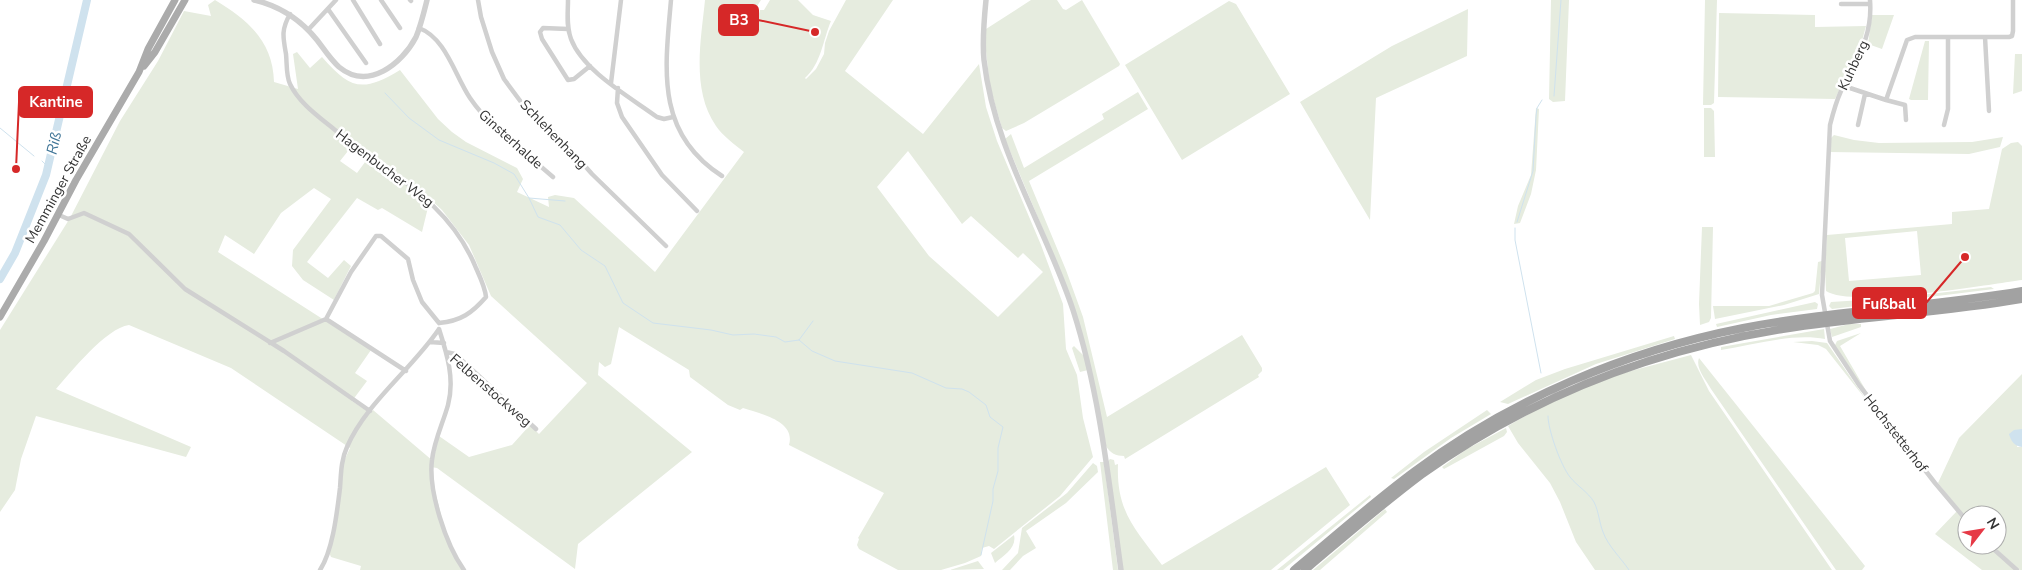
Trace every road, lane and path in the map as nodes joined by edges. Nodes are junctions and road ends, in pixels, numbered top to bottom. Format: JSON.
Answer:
{"nodes":[{"id":1,"x":175,"y":0,"type":"edge"},
{"id":2,"x":185,"y":0,"type":"edge"},
{"id":3,"x":254,"y":0,"type":"edge"},
{"id":4,"x":336,"y":0,"type":"edge"},
{"id":5,"x":353,"y":0,"type":"edge"},
{"id":6,"x":381,"y":0,"type":"edge"},
{"id":7,"x":427,"y":0,"type":"edge"},
{"id":8,"x":478,"y":0,"type":"edge"},
{"id":9,"x":568,"y":0,"type":"edge"},
{"id":10,"x":621,"y":0,"type":"edge"},
{"id":11,"x":671,"y":0,"type":"edge"},
{"id":12,"x":986,"y":0,"type":"edge"},
{"id":13,"x":2013,"y":0,"type":"edge"},
{"id":14,"x":1870,"y":2,"type":"edge"},
{"id":15,"x":1841,"y":4,"type":"dead end"},
{"id":16,"x":328,"y":9,"type":"junction"},
{"id":17,"x":290,"y":14,"type":"junction"},
{"id":18,"x":400,"y":28,"type":"dead end"},
{"id":19,"x":419,"y":28,"type":"junction"},
{"id":20,"x":568,"y":29,"type":"junction"},
{"id":21,"x":308,"y":30,"type":"junction"},
{"id":22,"x":1984,"y":37,"type":"junction"},
{"id":23,"x":1948,"y":38,"type":"junction"},
{"id":24,"x":380,"y":44,"type":"dead end"},
{"id":25,"x":366,"y":63,"type":"dead end"},
{"id":26,"x":590,"y":66,"type":"junction"},
{"id":27,"x":139,"y":72,"type":"junction"},
{"id":28,"x":611,"y":83,"type":"junction"},
{"id":29,"x":1844,"y":86,"type":"junction"},
{"id":30,"x":618,"y":88,"type":"junction"},
{"id":31,"x":1865,"y":94,"type":"junction"},
{"id":32,"x":1886,"y":100,"type":"junction"},
{"id":33,"x":1989,"y":111,"type":"dead end"},
{"id":34,"x":673,"y":117,"type":"junction"},
{"id":35,"x":1906,"y":120,"type":"dead end"},
{"id":36,"x":1858,"y":125,"type":"dead end"},
{"id":37,"x":1944,"y":125,"type":"dead end"},
{"id":38,"x":722,"y":176,"type":"dead end"},
{"id":39,"x":553,"y":177,"type":"dead end"},
{"id":40,"x":697,"y":212,"type":"dead end"},
{"id":41,"x":59,"y":215,"type":"junction"},
{"id":42,"x":666,"y":246,"type":"dead end"},
{"id":43,"x":2022,"y":291,"type":"edge"},
{"id":44,"x":2022,"y":299,"type":"edge"},
{"id":45,"x":1823,"y":304,"type":"joint"},
{"id":46,"x":0,"y":317,"type":"edge"},
{"id":47,"x":326,"y":319,"type":"junction"},
{"id":48,"x":439,"y":323,"type":"junction"},
{"id":49,"x":440,"y":329,"type":"junction"},
{"id":50,"x":430,"y":342,"type":"junction"},
{"id":51,"x":270,"y":343,"type":"junction"},
{"id":52,"x":444,"y":343,"type":"junction"},
{"id":53,"x":446,"y":352,"type":"junction"},
{"id":54,"x":406,"y":371,"type":"junction"},
{"id":55,"x":370,"y":411,"type":"junction"},
{"id":56,"x":1510,"y":415,"type":"junction"},
{"id":57,"x":1496,"y":423,"type":"junction"},
{"id":58,"x":536,"y":429,"type":"dead end"},
{"id":59,"x":1957,"y":509,"type":"edge"},
{"id":60,"x":2000,"y":555,"type":"edge"},
{"id":61,"x":320,"y":570,"type":"edge"},
{"id":62,"x":464,"y":570,"type":"edge"},
{"id":63,"x":1121,"y":570,"type":"edge"},
{"id":64,"x":1294,"y":570,"type":"edge"},
{"id":65,"x":1305,"y":570,"type":"edge"},
{"id":66,"x":2017,"y":570,"type":"edge"}],
"edges":[{"from":1,"to":27,"type":"main road","name":"Memminger Straße"},
{"from":2,"to":27,"type":"main road","name":"Memminger Straße"},
{"from":3,"to":17,"type":"street"},
{"from":4,"to":16,"type":"street"},
{"from":5,"to":24,"type":"street"},
{"from":6,"to":18,"type":"street"},
{"from":7,"to":19,"type":"street"},
{"from":8,"to":42,"type":"street","name":"Schlehenhang"},
{"from":9,"to":20,"type":"street"},
{"from":10,"to":28,"type":"street"},
{"from":11,"to":34,"type":"street"},
{"from":12,"to":63,"type":"street"},
{"from":13,"to":22,"type":"street"},
{"from":14,"to":15,"type":"street","name":"Kuhberg"},
{"from":14,"to":29,"type":"street","name":"Kuhberg"},
{"from":16,"to":21,"type":"street"},
{"from":16,"to":25,"type":"street"},
{"from":17,"to":21,"type":"street"},
{"from":17,"to":48,"type":"street","name":"Hagenbucher Weg"},
{"from":19,"to":21,"type":"street"},
{"from":19,"to":39,"type":"street","name":"Ginsterhalde"},
{"from":20,"to":26,"type":"street"},
{"from":20,"to":26,"type":"street"},
{"from":22,"to":23,"type":"street"},
{"from":22,"to":33,"type":"street"},
{"from":23,"to":32,"type":"street"},
{"from":23,"to":37,"type":"street"},
{"from":26,"to":28,"type":"street"},
{"from":27,"to":41,"type":"main road","name":"Memminger Straße"},
{"from":28,"to":30,"type":"street"},
{"from":29,"to":31,"type":"street"},
{"from":29,"to":45,"type":"street","name":"Kuhberg"},
{"from":30,"to":34,"type":"street"},
{"from":30,"to":40,"type":"street"},
{"from":31,"to":32,"type":"street"},
{"from":31,"to":36,"type":"street"},
{"from":32,"to":35,"type":"street"},
{"from":34,"to":38,"type":"street"},
{"from":41,"to":46,"type":"main road","name":"Memminger Straße"},
{"from":41,"to":51,"type":"street"},
{"from":43,"to":56,"type":"highway"},
{"from":44,"to":56,"type":"highway"},
{"from":45,"to":59,"type":"street","name":"Hochstetterhof"},
{"from":47,"to":48,"type":"street"},
{"from":47,"to":51,"type":"street"},
{"from":47,"to":54,"type":"street"},
{"from":48,"to":49,"type":"street"},
{"from":49,"to":50,"type":"street"},
{"from":49,"to":52,"type":"street"},
{"from":50,"to":52,"type":"street"},
{"from":50,"to":54,"type":"street"},
{"from":51,"to":55,"type":"street"},
{"from":52,"to":53,"type":"street"},
{"from":53,"to":58,"type":"street","name":"Felbenstockweg"},
{"from":53,"to":62,"type":"street"},
{"from":54,"to":55,"type":"street"},
{"from":55,"to":61,"type":"street"},
{"from":56,"to":57,"type":"highway"},
{"from":57,"to":64,"type":"highway"},
{"from":57,"to":65,"type":"highway"},
{"from":60,"to":66,"type":"street"}]}
